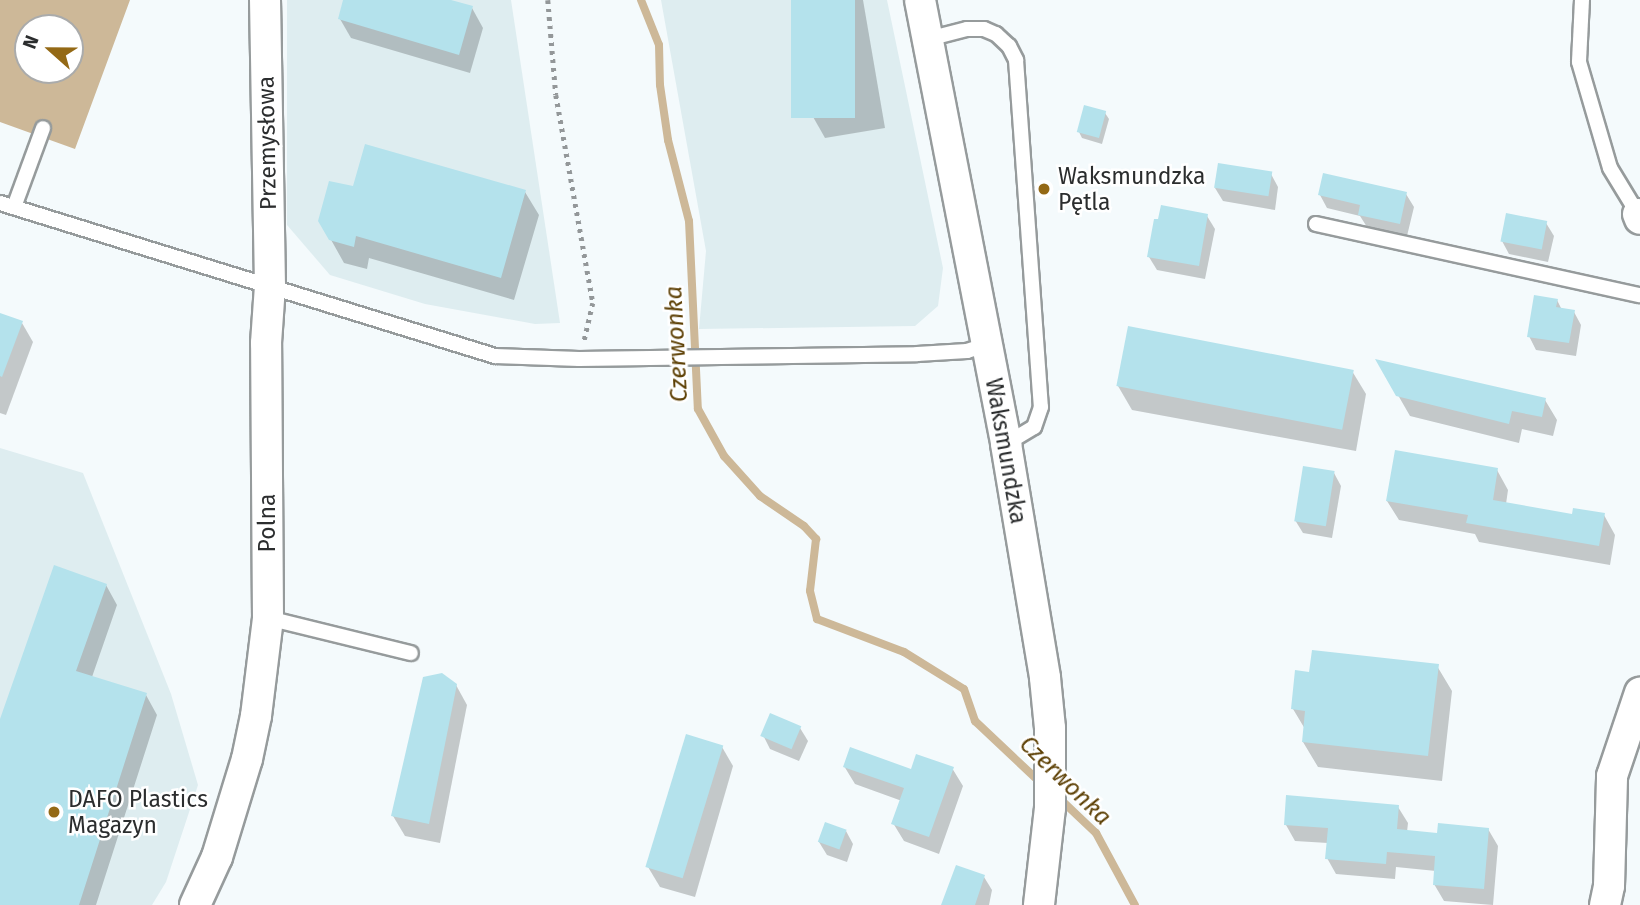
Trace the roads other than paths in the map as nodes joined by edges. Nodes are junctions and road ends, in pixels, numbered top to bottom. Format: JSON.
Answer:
{"nodes":[{"id":1,"x":265,"y":0,"type":"edge"},
{"id":2,"x":920,"y":0,"type":"edge"},
{"id":3,"x":1582,"y":0,"type":"edge"},
{"id":4,"x":928,"y":39,"type":"junction"},
{"id":5,"x":43,"y":128,"type":"dead end"},
{"id":6,"x":7,"y":205,"type":"edge"},
{"id":7,"x":1639,"y":216,"type":"edge"},
{"id":8,"x":1316,"y":224,"type":"dead end"},
{"id":9,"x":270,"y":286,"type":"junction"},
{"id":10,"x":1640,"y":295,"type":"edge"},
{"id":11,"x":986,"y":345,"type":"junction"},
{"id":12,"x":1006,"y":444,"type":"junction"},
{"id":13,"x":268,"y":618,"type":"junction"},
{"id":14,"x":411,"y":653,"type":"dead end"},
{"id":15,"x":1640,"y":693,"type":"edge"},
{"id":16,"x":195,"y":905,"type":"edge"},
{"id":17,"x":1040,"y":905,"type":"edge"},
{"id":18,"x":1605,"y":905,"type":"edge"}],
"edges":[{"from":1,"to":9,"type":"street","name":"Przemysłowa"},
{"from":2,"to":4,"type":"street","name":"Waksmundzka"},
{"from":3,"to":7,"type":"lane"},
{"from":4,"to":11,"type":"street","name":"Waksmundzka"},
{"from":4,"to":12,"type":"lane"},
{"from":5,"to":6,"type":"lane"},
{"from":6,"to":9,"type":"lane"},
{"from":8,"to":10,"type":"lane"},
{"from":9,"to":11,"type":"lane"},
{"from":9,"to":13,"type":"street","name":"Polna"},
{"from":11,"to":12,"type":"street","name":"Waksmundzka"},
{"from":12,"to":17,"type":"street","name":"Waksmundzka"},
{"from":13,"to":14,"type":"lane"},
{"from":13,"to":16,"type":"street","name":"Polna"},
{"from":15,"to":18,"type":"street"}]}
